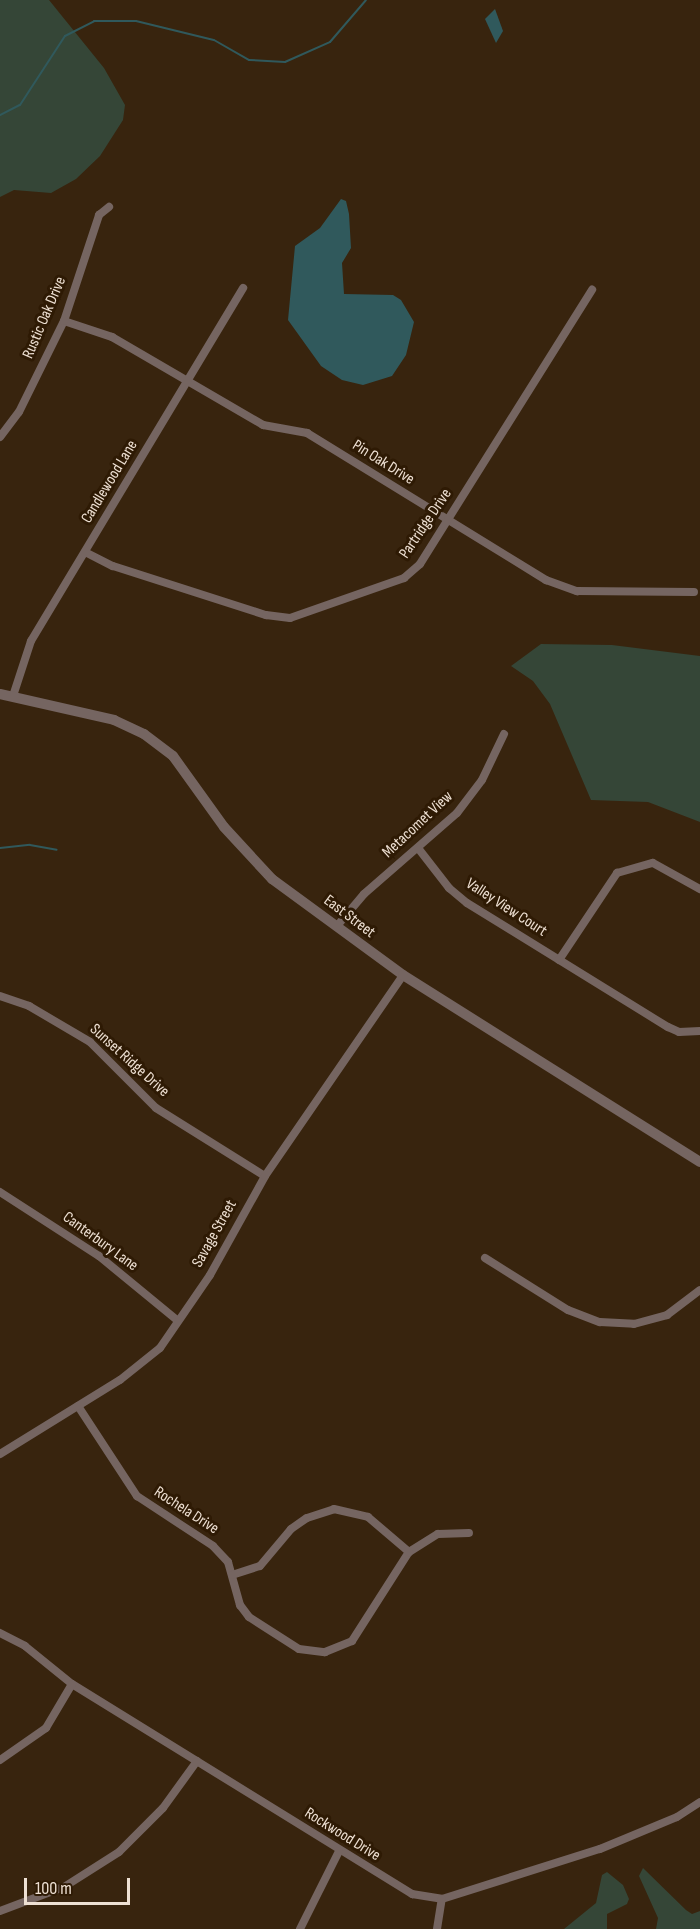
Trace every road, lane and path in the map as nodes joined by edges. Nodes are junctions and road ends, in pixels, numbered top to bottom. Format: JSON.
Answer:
{"nodes":[{"id":1,"x":109,"y":207,"type":"dead end"},
{"id":2,"x":243,"y":288,"type":"dead end"},
{"id":3,"x":592,"y":290,"type":"dead end"},
{"id":4,"x":64,"y":321,"type":"junction"},
{"id":5,"x":187,"y":380,"type":"junction"},
{"id":6,"x":0,"y":437,"type":"edge"},
{"id":7,"x":447,"y":522,"type":"junction"},
{"id":8,"x":85,"y":552,"type":"junction"},
{"id":9,"x":694,"y":592,"type":"dead end"},
{"id":10,"x":0,"y":694,"type":"edge"},
{"id":11,"x":13,"y":696,"type":"junction"},
{"id":12,"x":504,"y":734,"type":"dead end"},
{"id":13,"x":418,"y":848,"type":"junction"},
{"id":14,"x":700,"y":889,"type":"edge"},
{"id":15,"x":337,"y":926,"type":"junction"},
{"id":16,"x":559,"y":960,"type":"junction"},
{"id":17,"x":402,"y":975,"type":"junction"},
{"id":18,"x":0,"y":996,"type":"edge"},
{"id":19,"x":700,"y":1031,"type":"edge"},
{"id":20,"x":700,"y":1162,"type":"edge"},
{"id":21,"x":265,"y":1176,"type":"junction"},
{"id":22,"x":0,"y":1192,"type":"edge"},
{"id":23,"x":485,"y":1258,"type":"dead end"},
{"id":24,"x":700,"y":1290,"type":"edge"},
{"id":25,"x":178,"y":1321,"type":"junction"},
{"id":26,"x":78,"y":1406,"type":"junction"},
{"id":27,"x":0,"y":1454,"type":"edge"},
{"id":28,"x":469,"y":1533,"type":"dead end"},
{"id":29,"x":409,"y":1552,"type":"junction"},
{"id":30,"x":232,"y":1575,"type":"junction"},
{"id":31,"x":0,"y":1633,"type":"edge"},
{"id":32,"x":72,"y":1684,"type":"junction"},
{"id":33,"x":0,"y":1760,"type":"edge"},
{"id":34,"x":197,"y":1761,"type":"junction"},
{"id":35,"x":700,"y":1802,"type":"edge"},
{"id":36,"x":339,"y":1851,"type":"junction"},
{"id":37,"x":442,"y":1899,"type":"junction"},
{"id":38,"x":0,"y":1911,"type":"edge"},
{"id":39,"x":300,"y":1929,"type":"edge"},
{"id":40,"x":437,"y":1929,"type":"edge"}],
"edges":[{"from":1,"to":4,"type":"street","name":"Rustic Oak Drive"},
{"from":2,"to":5,"type":"street","name":"Candlewood Lane"},
{"from":3,"to":7,"type":"street","name":"Partridge Drive"},
{"from":4,"to":5,"type":"street","name":"Pin Oak Drive"},
{"from":4,"to":6,"type":"street","name":"Rustic Oak Drive"},
{"from":5,"to":7,"type":"street","name":"Pin Oak Drive"},
{"from":5,"to":8,"type":"street","name":"Candlewood Lane"},
{"from":7,"to":8,"type":"street","name":"Partridge Drive"},
{"from":7,"to":9,"type":"street","name":"Pin Oak Drive"},
{"from":8,"to":11,"type":"street","name":"Candlewood Lane"},
{"from":10,"to":11,"type":"street","name":"East Street"},
{"from":11,"to":15,"type":"street","name":"East Street"},
{"from":12,"to":13,"type":"street","name":"Metacomet View"},
{"from":13,"to":15,"type":"street","name":"Metacomet View"},
{"from":13,"to":16,"type":"street","name":"Valley View Court"},
{"from":14,"to":16,"type":"street"},
{"from":15,"to":17,"type":"street","name":"East Street"},
{"from":16,"to":19,"type":"street","name":"Valley View Court"},
{"from":17,"to":20,"type":"street","name":"East Street"},
{"from":17,"to":21,"type":"street","name":"Savage Street"},
{"from":18,"to":21,"type":"street","name":"Sunset Ridge Drive"},
{"from":21,"to":25,"type":"street","name":"Savage Street"},
{"from":22,"to":25,"type":"street","name":"Canterbury Lane"},
{"from":23,"to":24,"type":"street"},
{"from":25,"to":26,"type":"street","name":"Savage Street"},
{"from":26,"to":27,"type":"street","name":"Savage Street"},
{"from":26,"to":30,"type":"street","name":"Rochela Drive"},
{"from":28,"to":29,"type":"street","name":"Rochela Drive"},
{"from":29,"to":30,"type":"street"},
{"from":29,"to":30,"type":"street","name":"Rochela Drive"},
{"from":31,"to":32,"type":"street","name":"Rockwood Drive"},
{"from":32,"to":33,"type":"street"},
{"from":32,"to":34,"type":"street","name":"Rockwood Drive"},
{"from":34,"to":36,"type":"street","name":"Rockwood Drive"},
{"from":34,"to":38,"type":"street"},
{"from":35,"to":37,"type":"street","name":"Rockwood Drive"},
{"from":36,"to":37,"type":"street","name":"Rockwood Drive"},
{"from":36,"to":39,"type":"street"},
{"from":37,"to":40,"type":"street"}]}
